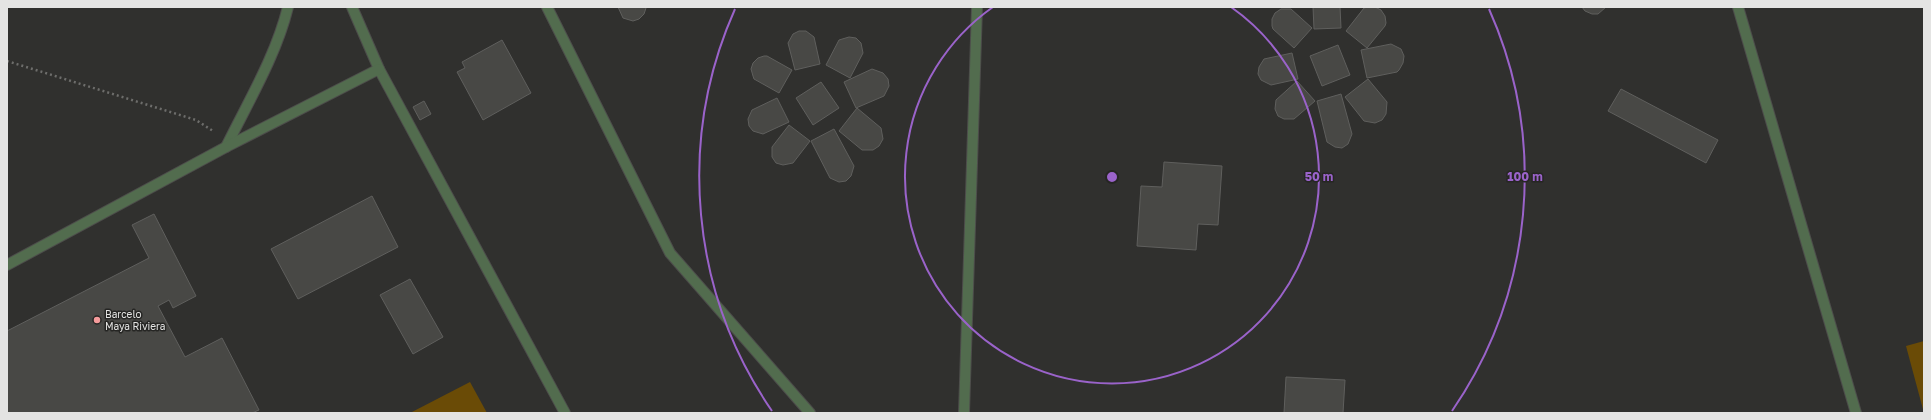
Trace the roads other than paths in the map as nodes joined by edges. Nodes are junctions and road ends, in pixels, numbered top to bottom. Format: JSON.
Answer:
{"nodes":[{"id":1,"x":288,"y":7,"type":"edge"},
{"id":2,"x":352,"y":7,"type":"edge"},
{"id":3,"x":547,"y":7,"type":"edge"},
{"id":4,"x":977,"y":7,"type":"edge"},
{"id":5,"x":1738,"y":7,"type":"edge"},
{"id":6,"x":379,"y":69,"type":"junction"},
{"id":7,"x":226,"y":147,"type":"junction"},
{"id":8,"x":7,"y":265,"type":"edge"},
{"id":9,"x":565,"y":413,"type":"edge"},
{"id":10,"x":810,"y":413,"type":"edge"},
{"id":11,"x":964,"y":413,"type":"edge"},
{"id":12,"x":1856,"y":413,"type":"edge"}],
"edges":[{"from":1,"to":7,"type":"street"},
{"from":2,"to":6,"type":"street"},
{"from":3,"to":10,"type":"street"},
{"from":4,"to":11,"type":"street"},
{"from":5,"to":12,"type":"street"},
{"from":6,"to":7,"type":"street"},
{"from":6,"to":9,"type":"street"},
{"from":7,"to":8,"type":"street"}]}
